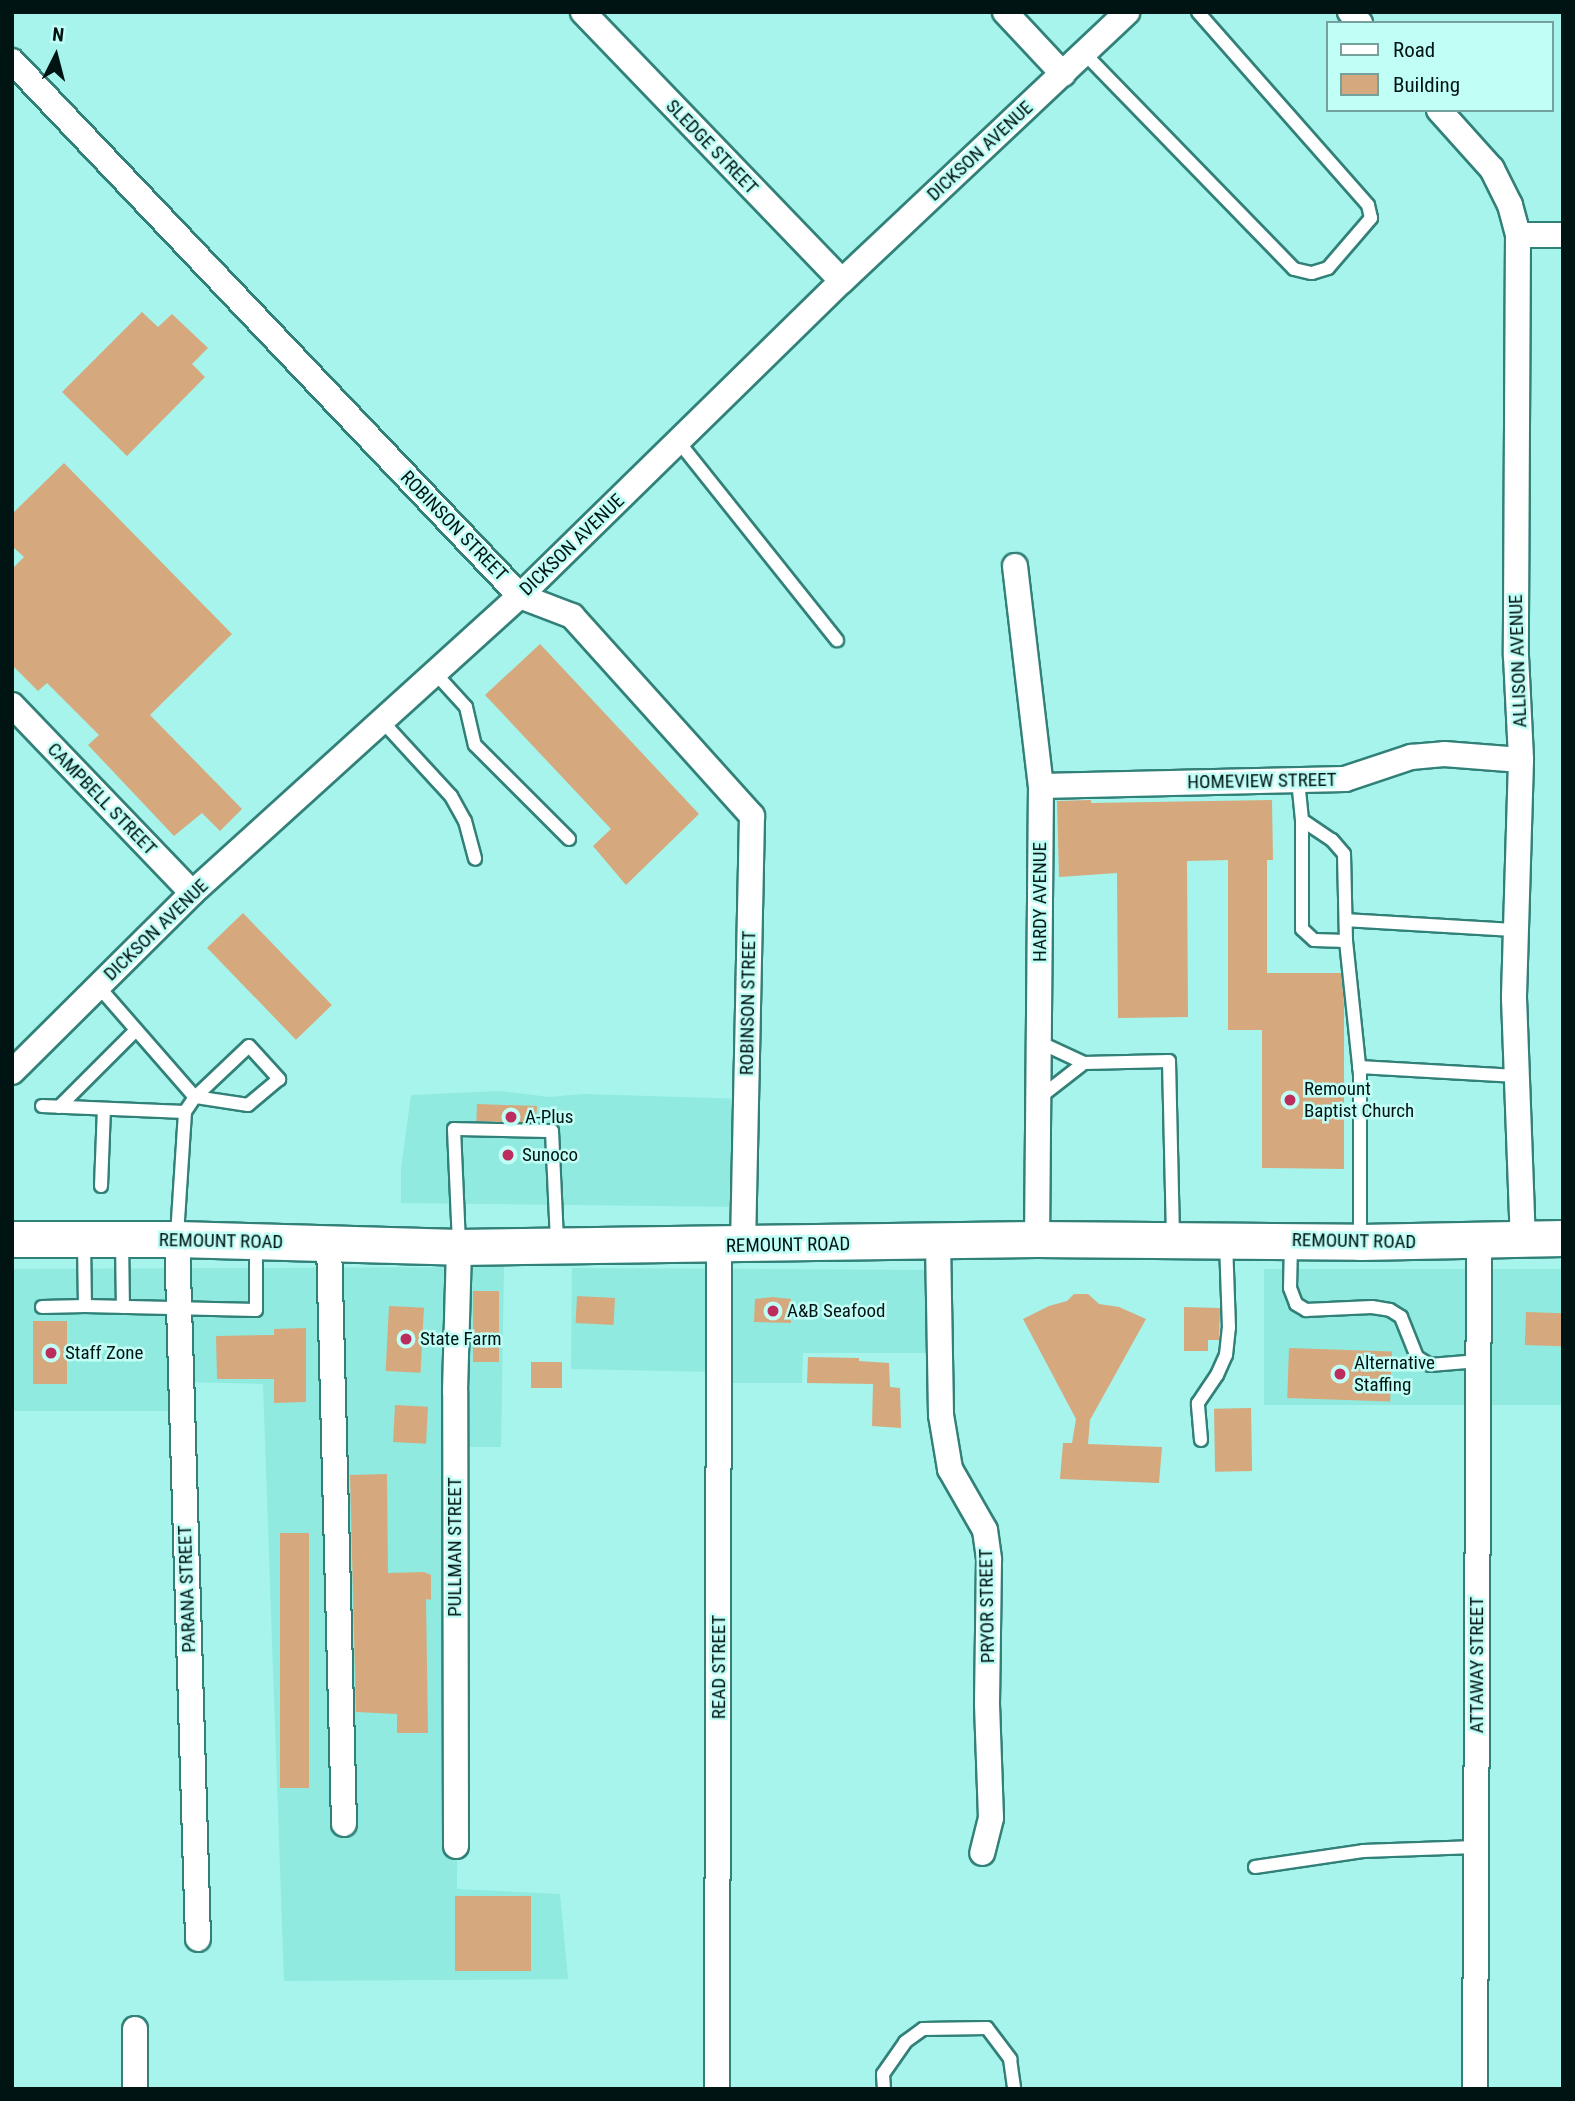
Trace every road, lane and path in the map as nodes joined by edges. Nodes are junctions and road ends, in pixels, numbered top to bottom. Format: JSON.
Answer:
{"nodes":[{"id":1,"x":583,"y":12,"type":"edge"},
{"id":2,"x":1005,"y":12,"type":"edge"},
{"id":3,"x":1127,"y":12,"type":"edge"},
{"id":4,"x":1198,"y":12,"type":"edge"},
{"id":5,"x":1084,"y":53,"type":"junction"},
{"id":6,"x":14,"y":66,"type":"edge"},
{"id":7,"x":1063,"y":74,"type":"junction"},
{"id":8,"x":1441,"y":112,"type":"edge"},
{"id":9,"x":1518,"y":234,"type":"junction"},
{"id":10,"x":1563,"y":235,"type":"edge"},
{"id":11,"x":842,"y":281,"type":"junction"},
{"id":12,"x":678,"y":441,"type":"junction"},
{"id":13,"x":1015,"y":566,"type":"dead end"},
{"id":14,"x":520,"y":596,"type":"junction"},
{"id":15,"x":837,"y":640,"type":"dead end"},
{"id":16,"x":435,"y":673,"type":"junction"},
{"id":17,"x":12,"y":705,"type":"edge"},
{"id":18,"x":382,"y":721,"type":"junction"},
{"id":19,"x":1521,"y":760,"type":"junction"},
{"id":20,"x":1298,"y":780,"type":"junction"},
{"id":21,"x":1041,"y":786,"type":"junction"},
{"id":22,"x":1302,"y":820,"type":"junction"},
{"id":23,"x":569,"y":839,"type":"dead end"},
{"id":24,"x":475,"y":859,"type":"dead end"},
{"id":25,"x":192,"y":893,"type":"junction"},
{"id":26,"x":1346,"y":920,"type":"junction"},
{"id":27,"x":1516,"y":930,"type":"junction"},
{"id":28,"x":1346,"y":942,"type":"junction"},
{"id":29,"x":98,"y":986,"type":"junction"},
{"id":30,"x":136,"y":1030,"type":"junction"},
{"id":31,"x":1039,"y":1042,"type":"junction"},
{"id":32,"x":1084,"y":1063,"type":"junction"},
{"id":33,"x":1359,"y":1067,"type":"junction"},
{"id":34,"x":12,"y":1072,"type":"edge"},
{"id":35,"x":1517,"y":1076,"type":"junction"},
{"id":36,"x":195,"y":1097,"type":"junction"},
{"id":37,"x":1039,"y":1098,"type":"junction"},
{"id":38,"x":42,"y":1107,"type":"dead end"},
{"id":39,"x":60,"y":1107,"type":"junction"},
{"id":40,"x":104,"y":1109,"type":"junction"},
{"id":41,"x":185,"y":1112,"type":"junction"},
{"id":42,"x":101,"y":1186,"type":"dead end"},
{"id":43,"x":1523,"y":1238,"type":"junction"},
{"id":44,"x":1563,"y":1238,"type":"edge"},
{"id":45,"x":12,"y":1239,"type":"edge"},
{"id":46,"x":84,"y":1239,"type":"junction"},
{"id":47,"x":122,"y":1239,"type":"junction"},
{"id":48,"x":177,"y":1239,"type":"junction"},
{"id":49,"x":1037,"y":1239,"type":"junction"},
{"id":50,"x":1173,"y":1240,"type":"junction"},
{"id":51,"x":1226,"y":1240,"type":"junction"},
{"id":52,"x":1291,"y":1240,"type":"junction"},
{"id":53,"x":256,"y":1241,"type":"junction"},
{"id":54,"x":1479,"y":1241,"type":"junction"},
{"id":55,"x":938,"y":1242,"type":"junction"},
{"id":56,"x":1360,"y":1242,"type":"junction"},
{"id":57,"x":329,"y":1244,"type":"junction"},
{"id":58,"x":731,"y":1246,"type":"junction"},
{"id":59,"x":459,"y":1247,"type":"junction"},
{"id":60,"x":557,"y":1247,"type":"junction"},
{"id":61,"x":85,"y":1306,"type":"junction"},
{"id":62,"x":42,"y":1307,"type":"dead end"},
{"id":63,"x":122,"y":1307,"type":"junction"},
{"id":64,"x":179,"y":1307,"type":"junction"},
{"id":65,"x":1479,"y":1361,"type":"junction"},
{"id":66,"x":1201,"y":1440,"type":"dead end"},
{"id":67,"x":344,"y":1824,"type":"dead end"},
{"id":68,"x":456,"y":1846,"type":"dead end"},
{"id":69,"x":1476,"y":1847,"type":"junction"},
{"id":70,"x":982,"y":1853,"type":"dead end"},
{"id":71,"x":1255,"y":1867,"type":"dead end"},
{"id":72,"x":198,"y":1939,"type":"dead end"},
{"id":73,"x":135,"y":2029,"type":"dead end"},
{"id":74,"x":135,"y":2089,"type":"edge"},
{"id":75,"x":717,"y":2089,"type":"edge"},
{"id":76,"x":884,"y":2089,"type":"edge"},
{"id":77,"x":1014,"y":2089,"type":"edge"},
{"id":78,"x":1475,"y":2089,"type":"edge"}],
"edges":[{"from":1,"to":11,"type":"street","name":"SLEDGE STREET"},
{"from":2,"to":7,"type":"street"},
{"from":3,"to":5,"type":"street","name":"DICKSON AVENUE"},
{"from":4,"to":5,"type":"lane"},
{"from":5,"to":7,"type":"street","name":"DICKSON AVENUE"},
{"from":6,"to":14,"type":"street","name":"ROBINSON STREET"},
{"from":7,"to":11,"type":"street","name":"DICKSON AVENUE"},
{"from":8,"to":9,"type":"street","name":"ALLISON AVENUE"},
{"from":9,"to":10,"type":"street"},
{"from":9,"to":19,"type":"street","name":"ALLISON AVENUE"},
{"from":11,"to":12,"type":"street","name":"DICKSON AVENUE"},
{"from":12,"to":14,"type":"street","name":"DICKSON AVENUE"},
{"from":12,"to":15,"type":"lane"},
{"from":13,"to":21,"type":"street","name":"HARDY AVENUE"},
{"from":14,"to":16,"type":"street","name":"DICKSON AVENUE"},
{"from":14,"to":58,"type":"street","name":"ROBINSON STREET"},
{"from":16,"to":18,"type":"street","name":"DICKSON AVENUE"},
{"from":16,"to":23,"type":"lane"},
{"from":17,"to":25,"type":"street","name":"CAMPBELL STREET"},
{"from":18,"to":24,"type":"lane"},
{"from":18,"to":25,"type":"street","name":"DICKSON AVENUE"},
{"from":19,"to":20,"type":"street","name":"HOMEVIEW STREET"},
{"from":19,"to":27,"type":"street","name":"ALLISON AVENUE"},
{"from":20,"to":21,"type":"street","name":"HOMEVIEW STREET"},
{"from":20,"to":22,"type":"lane"},
{"from":21,"to":31,"type":"street","name":"HARDY AVENUE"},
{"from":22,"to":26,"type":"lane"},
{"from":22,"to":28,"type":"lane"},
{"from":25,"to":29,"type":"street","name":"DICKSON AVENUE"},
{"from":26,"to":27,"type":"lane"},
{"from":26,"to":28,"type":"lane"},
{"from":27,"to":35,"type":"street","name":"ALLISON AVENUE"},
{"from":28,"to":33,"type":"lane"},
{"from":29,"to":30,"type":"lane"},
{"from":29,"to":34,"type":"street","name":"DICKSON AVENUE"},
{"from":30,"to":36,"type":"lane"},
{"from":30,"to":39,"type":"lane"},
{"from":31,"to":32,"type":"lane"},
{"from":31,"to":37,"type":"street","name":"HARDY AVENUE"},
{"from":32,"to":37,"type":"lane"},
{"from":32,"to":50,"type":"lane"},
{"from":33,"to":35,"type":"lane"},
{"from":33,"to":56,"type":"lane"},
{"from":35,"to":43,"type":"street","name":"ALLISON AVENUE"},
{"from":36,"to":36,"type":"lane"},
{"from":36,"to":41,"type":"lane"},
{"from":37,"to":49,"type":"street","name":"HARDY AVENUE"},
{"from":38,"to":39,"type":"lane"},
{"from":39,"to":40,"type":"lane"},
{"from":40,"to":41,"type":"lane"},
{"from":40,"to":42,"type":"lane"},
{"from":41,"to":48,"type":"lane"},
{"from":43,"to":44,"type":"main road","name":"REMOUNT ROAD"},
{"from":43,"to":54,"type":"main road","name":"REMOUNT ROAD"},
{"from":45,"to":46,"type":"main road","name":"REMOUNT ROAD"},
{"from":46,"to":47,"type":"main road","name":"REMOUNT ROAD"},
{"from":46,"to":61,"type":"lane"},
{"from":47,"to":48,"type":"main road","name":"REMOUNT ROAD"},
{"from":47,"to":63,"type":"lane"},
{"from":48,"to":53,"type":"main road","name":"REMOUNT ROAD"},
{"from":48,"to":64,"type":"street","name":"PARANA STREET"},
{"from":49,"to":50,"type":"main road","name":"REMOUNT ROAD"},
{"from":49,"to":55,"type":"main road","name":"REMOUNT ROAD"},
{"from":50,"to":51,"type":"main road","name":"REMOUNT ROAD"},
{"from":51,"to":52,"type":"main road","name":"REMOUNT ROAD"},
{"from":51,"to":66,"type":"lane"},
{"from":52,"to":56,"type":"main road","name":"REMOUNT ROAD"},
{"from":52,"to":65,"type":"lane"},
{"from":53,"to":57,"type":"main road","name":"REMOUNT ROAD"},
{"from":53,"to":64,"type":"lane"},
{"from":54,"to":56,"type":"main road","name":"REMOUNT ROAD"},
{"from":54,"to":65,"type":"street","name":"ATTAWAY STREET"},
{"from":55,"to":58,"type":"main road","name":"REMOUNT ROAD"},
{"from":55,"to":70,"type":"street","name":"PRYOR STREET"},
{"from":57,"to":59,"type":"main road","name":"REMOUNT ROAD"},
{"from":57,"to":67,"type":"street"},
{"from":58,"to":60,"type":"main road","name":"REMOUNT ROAD"},
{"from":58,"to":75,"type":"street","name":"READ STREET"},
{"from":59,"to":60,"type":"main road","name":"REMOUNT ROAD"},
{"from":59,"to":60,"type":"lane"},
{"from":59,"to":68,"type":"street","name":"PULLMAN STREET"},
{"from":61,"to":62,"type":"lane"},
{"from":61,"to":63,"type":"lane"},
{"from":63,"to":64,"type":"lane"},
{"from":64,"to":72,"type":"street","name":"PARANA STREET"},
{"from":65,"to":69,"type":"street","name":"ATTAWAY STREET"},
{"from":69,"to":71,"type":"lane"},
{"from":69,"to":78,"type":"street","name":"ATTAWAY STREET"},
{"from":73,"to":74,"type":"street"},
{"from":76,"to":77,"type":"lane"}]}
